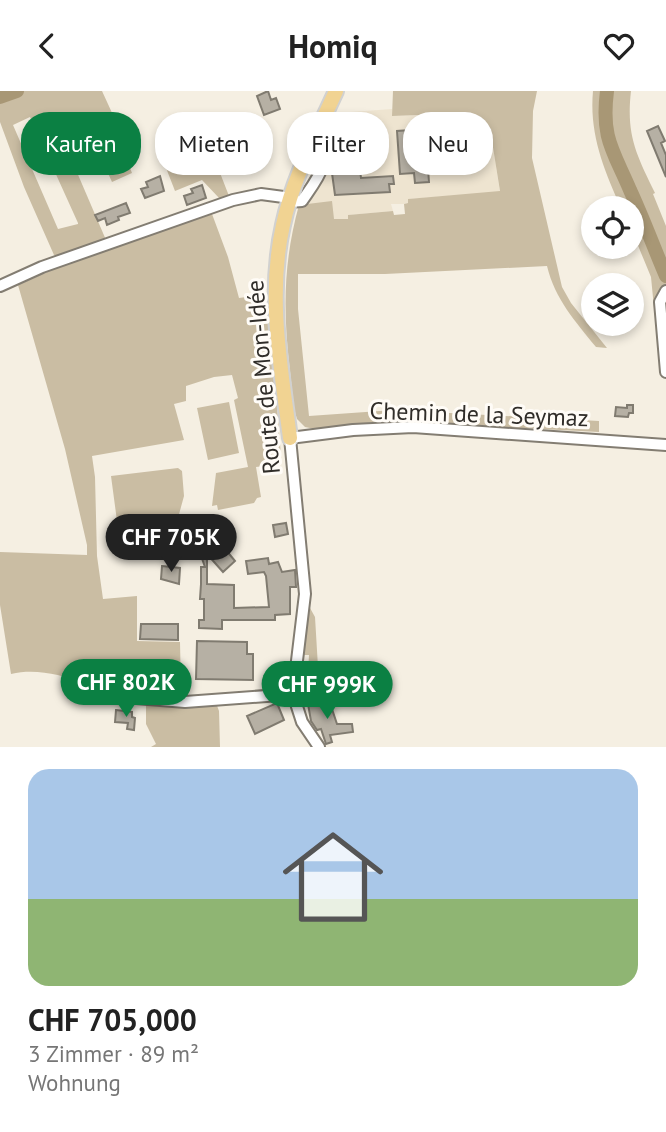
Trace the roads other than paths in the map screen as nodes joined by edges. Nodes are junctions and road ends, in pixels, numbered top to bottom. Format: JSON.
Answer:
{"nodes":[{"id":1,"x":336,"y":91,"type":"edge"},
{"id":2,"x":290,"y":200,"type":"junction"},
{"id":3,"x":0,"y":286,"type":"edge"},
{"id":4,"x":666,"y":291,"type":"edge"},
{"id":5,"x":666,"y":372,"type":"edge"},
{"id":6,"x":290,"y":438,"type":"junction"},
{"id":7,"x":666,"y":445,"type":"edge"},
{"id":8,"x":293,"y":694,"type":"junction"},
{"id":9,"x":136,"y":698,"type":"dead end"},
{"id":10,"x":319,"y":747,"type":"edge"}],
"edges":[{"from":1,"to":2,"type":"main road","name":"Route de Mon-Idée"},
{"from":2,"to":3,"type":"street"},
{"from":2,"to":6,"type":"main road","name":"Route de Mon-Idée"},
{"from":4,"to":5,"type":"street"},
{"from":6,"to":7,"type":"street","name":"Chemin de la Seymaz"},
{"from":6,"to":8,"type":"street","name":"Route de Mon-Idée"},
{"from":8,"to":9,"type":"street"},
{"from":8,"to":10,"type":"street","name":"Route de Mon-Idée"}]}
